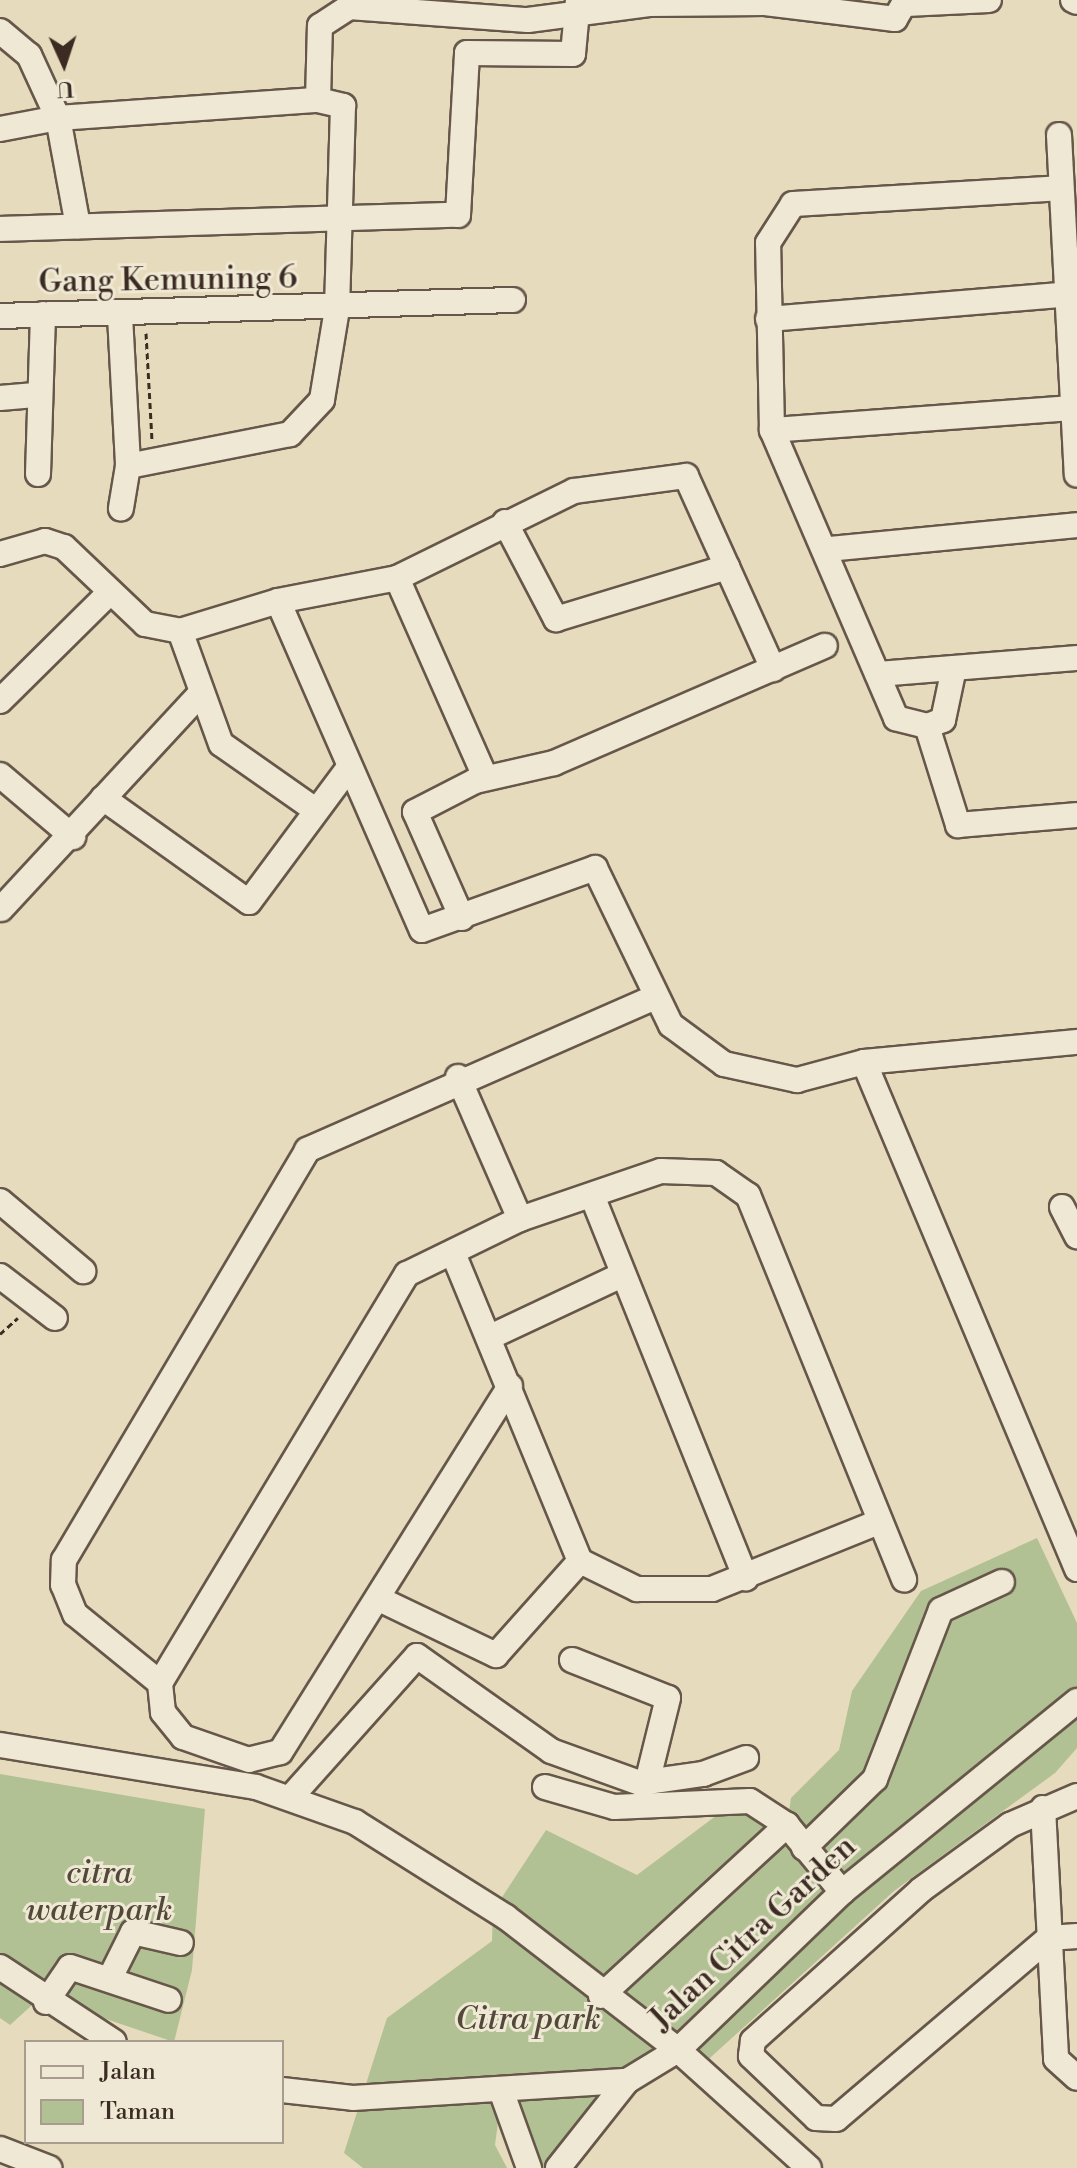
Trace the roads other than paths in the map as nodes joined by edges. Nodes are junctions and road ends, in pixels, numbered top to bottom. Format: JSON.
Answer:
{"nodes":[{"id":1,"x":989,"y":0,"type":"edge"},
{"id":2,"x":765,"y":1,"type":"edge"},
{"id":3,"x":906,"y":2,"type":"edge"},
{"id":4,"x":576,"y":10,"type":"edge"},
{"id":5,"x":0,"y":31,"type":"edge"},
{"id":6,"x":318,"y":100,"type":"junction"},
{"id":7,"x":58,"y":118,"type":"junction"},
{"id":8,"x":0,"y":129,"type":"edge"},
{"id":9,"x":1059,"y":135,"type":"dead end"},
{"id":10,"x":1060,"y":188,"type":"junction"},
{"id":11,"x":338,"y":216,"type":"junction"},
{"id":12,"x":78,"y":226,"type":"junction"},
{"id":13,"x":0,"y":229,"type":"edge"},
{"id":14,"x":1063,"y":295,"type":"junction"},
{"id":15,"x":513,"y":300,"type":"dead end"},
{"id":16,"x":337,"y":309,"type":"junction"},
{"id":17,"x":43,"y":314,"type":"junction"},
{"id":18,"x":0,"y":316,"type":"edge"},
{"id":19,"x":120,"y":316,"type":"junction"},
{"id":20,"x":768,"y":319,"type":"junction"},
{"id":21,"x":38,"y":395,"type":"junction"},
{"id":22,"x":0,"y":398,"type":"edge"},
{"id":23,"x":1070,"y":408,"type":"junction"},
{"id":24,"x":772,"y":430,"type":"junction"},
{"id":25,"x":128,"y":466,"type":"junction"},
{"id":26,"x":38,"y":474,"type":"dead end"},
{"id":27,"x":1077,"y":475,"type":"edge"},
{"id":28,"x":121,"y":508,"type":"dead end"},
{"id":29,"x":505,"y":522,"type":"junction"},
{"id":30,"x":1077,"y":525,"type":"edge"},
{"id":31,"x":829,"y":549,"type":"junction"},
{"id":32,"x":0,"y":554,"type":"edge"},
{"id":33,"x":727,"y":567,"type":"junction"},
{"id":34,"x":397,"y":578,"type":"junction"},
{"id":35,"x":110,"y":592,"type":"junction"},
{"id":36,"x":278,"y":601,"type":"junction"},
{"id":37,"x":180,"y":631,"type":"junction"},
{"id":38,"x":825,"y":646,"type":"dead end"},
{"id":39,"x":1077,"y":658,"type":"edge"},
{"id":40,"x":954,"y":668,"type":"junction"},
{"id":41,"x":773,"y":669,"type":"junction"},
{"id":42,"x":878,"y":674,"type":"junction"},
{"id":43,"x":199,"y":695,"type":"junction"},
{"id":44,"x":0,"y":701,"type":"edge"},
{"id":45,"x":927,"y":726,"type":"junction"},
{"id":46,"x":347,"y":770,"type":"junction"},
{"id":47,"x":0,"y":775,"type":"edge"},
{"id":48,"x":485,"y":777,"type":"junction"},
{"id":49,"x":103,"y":798,"type":"junction"},
{"id":50,"x":314,"y":809,"type":"junction"},
{"id":51,"x":415,"y":812,"type":"junction"},
{"id":52,"x":1077,"y":815,"type":"edge"},
{"id":53,"x":378,"y":826,"type":"junction"},
{"id":54,"x":73,"y":837,"type":"junction"},
{"id":55,"x":1,"y":909,"type":"edge"},
{"id":56,"x":462,"y":918,"type":"junction"},
{"id":57,"x":654,"y":998,"type":"junction"},
{"id":58,"x":1077,"y":1042,"type":"edge"},
{"id":59,"x":864,"y":1062,"type":"junction"},
{"id":60,"x":458,"y":1077,"type":"junction"},
{"id":61,"x":593,"y":1198,"type":"junction"},
{"id":62,"x":0,"y":1201,"type":"edge"},
{"id":63,"x":1062,"y":1206,"type":"edge"},
{"id":64,"x":520,"y":1219,"type":"junction"},
{"id":65,"x":1077,"y":1236,"type":"edge"},
{"id":66,"x":453,"y":1253,"type":"junction"},
{"id":67,"x":83,"y":1271,"type":"dead end"},
{"id":68,"x":622,"y":1275,"type":"junction"},
{"id":69,"x":0,"y":1276,"type":"edge"},
{"id":70,"x":55,"y":1318,"type":"dead end"},
{"id":71,"x":490,"y":1337,"type":"junction"},
{"id":72,"x":510,"y":1386,"type":"junction"},
{"id":73,"x":879,"y":1522,"type":"junction"},
{"id":74,"x":580,"y":1561,"type":"junction"},
{"id":75,"x":1077,"y":1569,"type":"edge"},
{"id":76,"x":746,"y":1578,"type":"junction"},
{"id":77,"x":904,"y":1580,"type":"dead end"},
{"id":78,"x":1002,"y":1582,"type":"dead end"},
{"id":79,"x":379,"y":1599,"type":"junction"},
{"id":80,"x":572,"y":1660,"type":"dead end"},
{"id":81,"x":160,"y":1683,"type":"junction"},
{"id":82,"x":1077,"y":1701,"type":"edge"},
{"id":83,"x":0,"y":1745,"type":"edge"},
{"id":84,"x":746,"y":1758,"type":"dead end"},
{"id":85,"x":647,"y":1783,"type":"junction"},
{"id":86,"x":545,"y":1787,"type":"dead end"},
{"id":87,"x":1077,"y":1796,"type":"edge"},
{"id":88,"x":291,"y":1797,"type":"junction"},
{"id":89,"x":1043,"y":1808,"type":"junction"},
{"id":90,"x":787,"y":1825,"type":"junction"},
{"id":91,"x":804,"y":1848,"type":"junction"},
{"id":92,"x":842,"y":1892,"type":"junction"},
{"id":93,"x":1077,"y":1936,"type":"edge"},
{"id":94,"x":1049,"y":1938,"type":"junction"},
{"id":95,"x":181,"y":1943,"type":"dead end"},
{"id":96,"x":0,"y":1967,"type":"edge"},
{"id":97,"x":110,"y":1978,"type":"junction"},
{"id":98,"x":601,"y":1996,"type":"junction"},
{"id":99,"x":169,"y":2000,"type":"dead end"},
{"id":100,"x":46,"y":2002,"type":"junction"},
{"id":101,"x":111,"y":2040,"type":"edge"},
{"id":102,"x":678,"y":2050,"type":"junction"},
{"id":103,"x":1077,"y":2078,"type":"edge"},
{"id":104,"x":627,"y":2081,"type":"junction"},
{"id":105,"x":284,"y":2090,"type":"edge"},
{"id":106,"x":502,"y":2093,"type":"junction"},
{"id":107,"x":0,"y":2149,"type":"edge"},
{"id":108,"x":35,"y":2166,"type":"edge"},
{"id":109,"x":529,"y":2168,"type":"edge"},
{"id":110,"x":558,"y":2168,"type":"edge"},
{"id":111,"x":809,"y":2168,"type":"edge"}],
"edges":[{"from":1,"to":3,"type":"street"},
{"from":2,"to":3,"type":"street"},
{"from":2,"to":4,"type":"street"},
{"from":4,"to":6,"type":"street"},
{"from":4,"to":11,"type":"street"},
{"from":5,"to":7,"type":"street"},
{"from":6,"to":7,"type":"street"},
{"from":6,"to":11,"type":"street"},
{"from":7,"to":8,"type":"street"},
{"from":7,"to":12,"type":"street"},
{"from":9,"to":10,"type":"street"},
{"from":10,"to":14,"type":"street"},
{"from":10,"to":20,"type":"street"},
{"from":11,"to":12,"type":"street"},
{"from":11,"to":16,"type":"street"},
{"from":12,"to":13,"type":"street"},
{"from":14,"to":20,"type":"street"},
{"from":14,"to":23,"type":"street"},
{"from":15,"to":16,"type":"street","name":"Gang Kemuning 6"},
{"from":16,"to":19,"type":"street","name":"Gang Kemuning 6"},
{"from":16,"to":25,"type":"street"},
{"from":17,"to":18,"type":"street","name":"Gang Kemuning 6"},
{"from":17,"to":19,"type":"street","name":"Gang Kemuning 6"},
{"from":17,"to":21,"type":"street"},
{"from":19,"to":25,"type":"street"},
{"from":20,"to":24,"type":"street"},
{"from":21,"to":22,"type":"street"},
{"from":21,"to":26,"type":"street"},
{"from":23,"to":24,"type":"street"},
{"from":23,"to":27,"type":"street"},
{"from":24,"to":31,"type":"street"},
{"from":25,"to":28,"type":"street"},
{"from":29,"to":33,"type":"street"},
{"from":29,"to":33,"type":"street"},
{"from":29,"to":34,"type":"street"},
{"from":30,"to":31,"type":"street"},
{"from":31,"to":42,"type":"street"},
{"from":32,"to":35,"type":"street"},
{"from":33,"to":41,"type":"street"},
{"from":34,"to":36,"type":"street"},
{"from":34,"to":48,"type":"street"},
{"from":35,"to":37,"type":"street"},
{"from":35,"to":44,"type":"street"},
{"from":36,"to":37,"type":"street"},
{"from":36,"to":46,"type":"street"},
{"from":37,"to":43,"type":"street"},
{"from":38,"to":41,"type":"street"},
{"from":39,"to":40,"type":"street"},
{"from":40,"to":42,"type":"street"},
{"from":40,"to":45,"type":"street"},
{"from":41,"to":48,"type":"street"},
{"from":42,"to":45,"type":"street"},
{"from":43,"to":49,"type":"street"},
{"from":43,"to":50,"type":"street"},
{"from":45,"to":52,"type":"street"},
{"from":46,"to":50,"type":"street"},
{"from":46,"to":53,"type":"street"},
{"from":47,"to":54,"type":"street"},
{"from":48,"to":51,"type":"street"},
{"from":49,"to":50,"type":"street"},
{"from":49,"to":54,"type":"street"},
{"from":51,"to":53,"type":"street"},
{"from":51,"to":56,"type":"street"},
{"from":53,"to":56,"type":"street"},
{"from":54,"to":55,"type":"street"},
{"from":56,"to":57,"type":"street"},
{"from":57,"to":59,"type":"street"},
{"from":57,"to":60,"type":"street"},
{"from":58,"to":59,"type":"street"},
{"from":59,"to":75,"type":"street"},
{"from":60,"to":64,"type":"street"},
{"from":60,"to":81,"type":"street"},
{"from":61,"to":64,"type":"street"},
{"from":61,"to":68,"type":"street"},
{"from":61,"to":73,"type":"street"},
{"from":62,"to":67,"type":"street"},
{"from":63,"to":65,"type":"street"},
{"from":64,"to":66,"type":"street"},
{"from":66,"to":71,"type":"street"},
{"from":66,"to":81,"type":"street"},
{"from":68,"to":71,"type":"street"},
{"from":68,"to":76,"type":"street"},
{"from":69,"to":70,"type":"street"},
{"from":71,"to":72,"type":"street"},
{"from":72,"to":74,"type":"street"},
{"from":72,"to":79,"type":"street"},
{"from":73,"to":76,"type":"street"},
{"from":73,"to":77,"type":"street"},
{"from":74,"to":76,"type":"street"},
{"from":74,"to":79,"type":"street"},
{"from":78,"to":91,"type":"street"},
{"from":79,"to":81,"type":"street"},
{"from":80,"to":85,"type":"street"},
{"from":82,"to":92,"type":"street","name":"Jalan Citra Garden"},
{"from":83,"to":88,"type":"street"},
{"from":84,"to":85,"type":"street"},
{"from":85,"to":88,"type":"street"},
{"from":86,"to":90,"type":"street"},
{"from":87,"to":89,"type":"street"},
{"from":88,"to":98,"type":"street"},
{"from":89,"to":94,"type":"street"},
{"from":89,"to":94,"type":"street"},
{"from":90,"to":91,"type":"street"},
{"from":90,"to":98,"type":"street"},
{"from":91,"to":92,"type":"street"},
{"from":92,"to":102,"type":"street","name":"Jalan Citra Garden"},
{"from":93,"to":94,"type":"street"},
{"from":94,"to":103,"type":"street"},
{"from":95,"to":97,"type":"street"},
{"from":96,"to":100,"type":"street"},
{"from":97,"to":99,"type":"street"},
{"from":97,"to":100,"type":"street"},
{"from":98,"to":102,"type":"street"},
{"from":100,"to":101,"type":"street"},
{"from":102,"to":104,"type":"street","name":"Jalan Citra Garden"},
{"from":102,"to":111,"type":"street"},
{"from":104,"to":106,"type":"street","name":"Jalan Citra Garden"},
{"from":104,"to":110,"type":"street"},
{"from":105,"to":106,"type":"street","name":"Jalan Citra Garden"},
{"from":106,"to":109,"type":"street"},
{"from":107,"to":108,"type":"street"}]}
